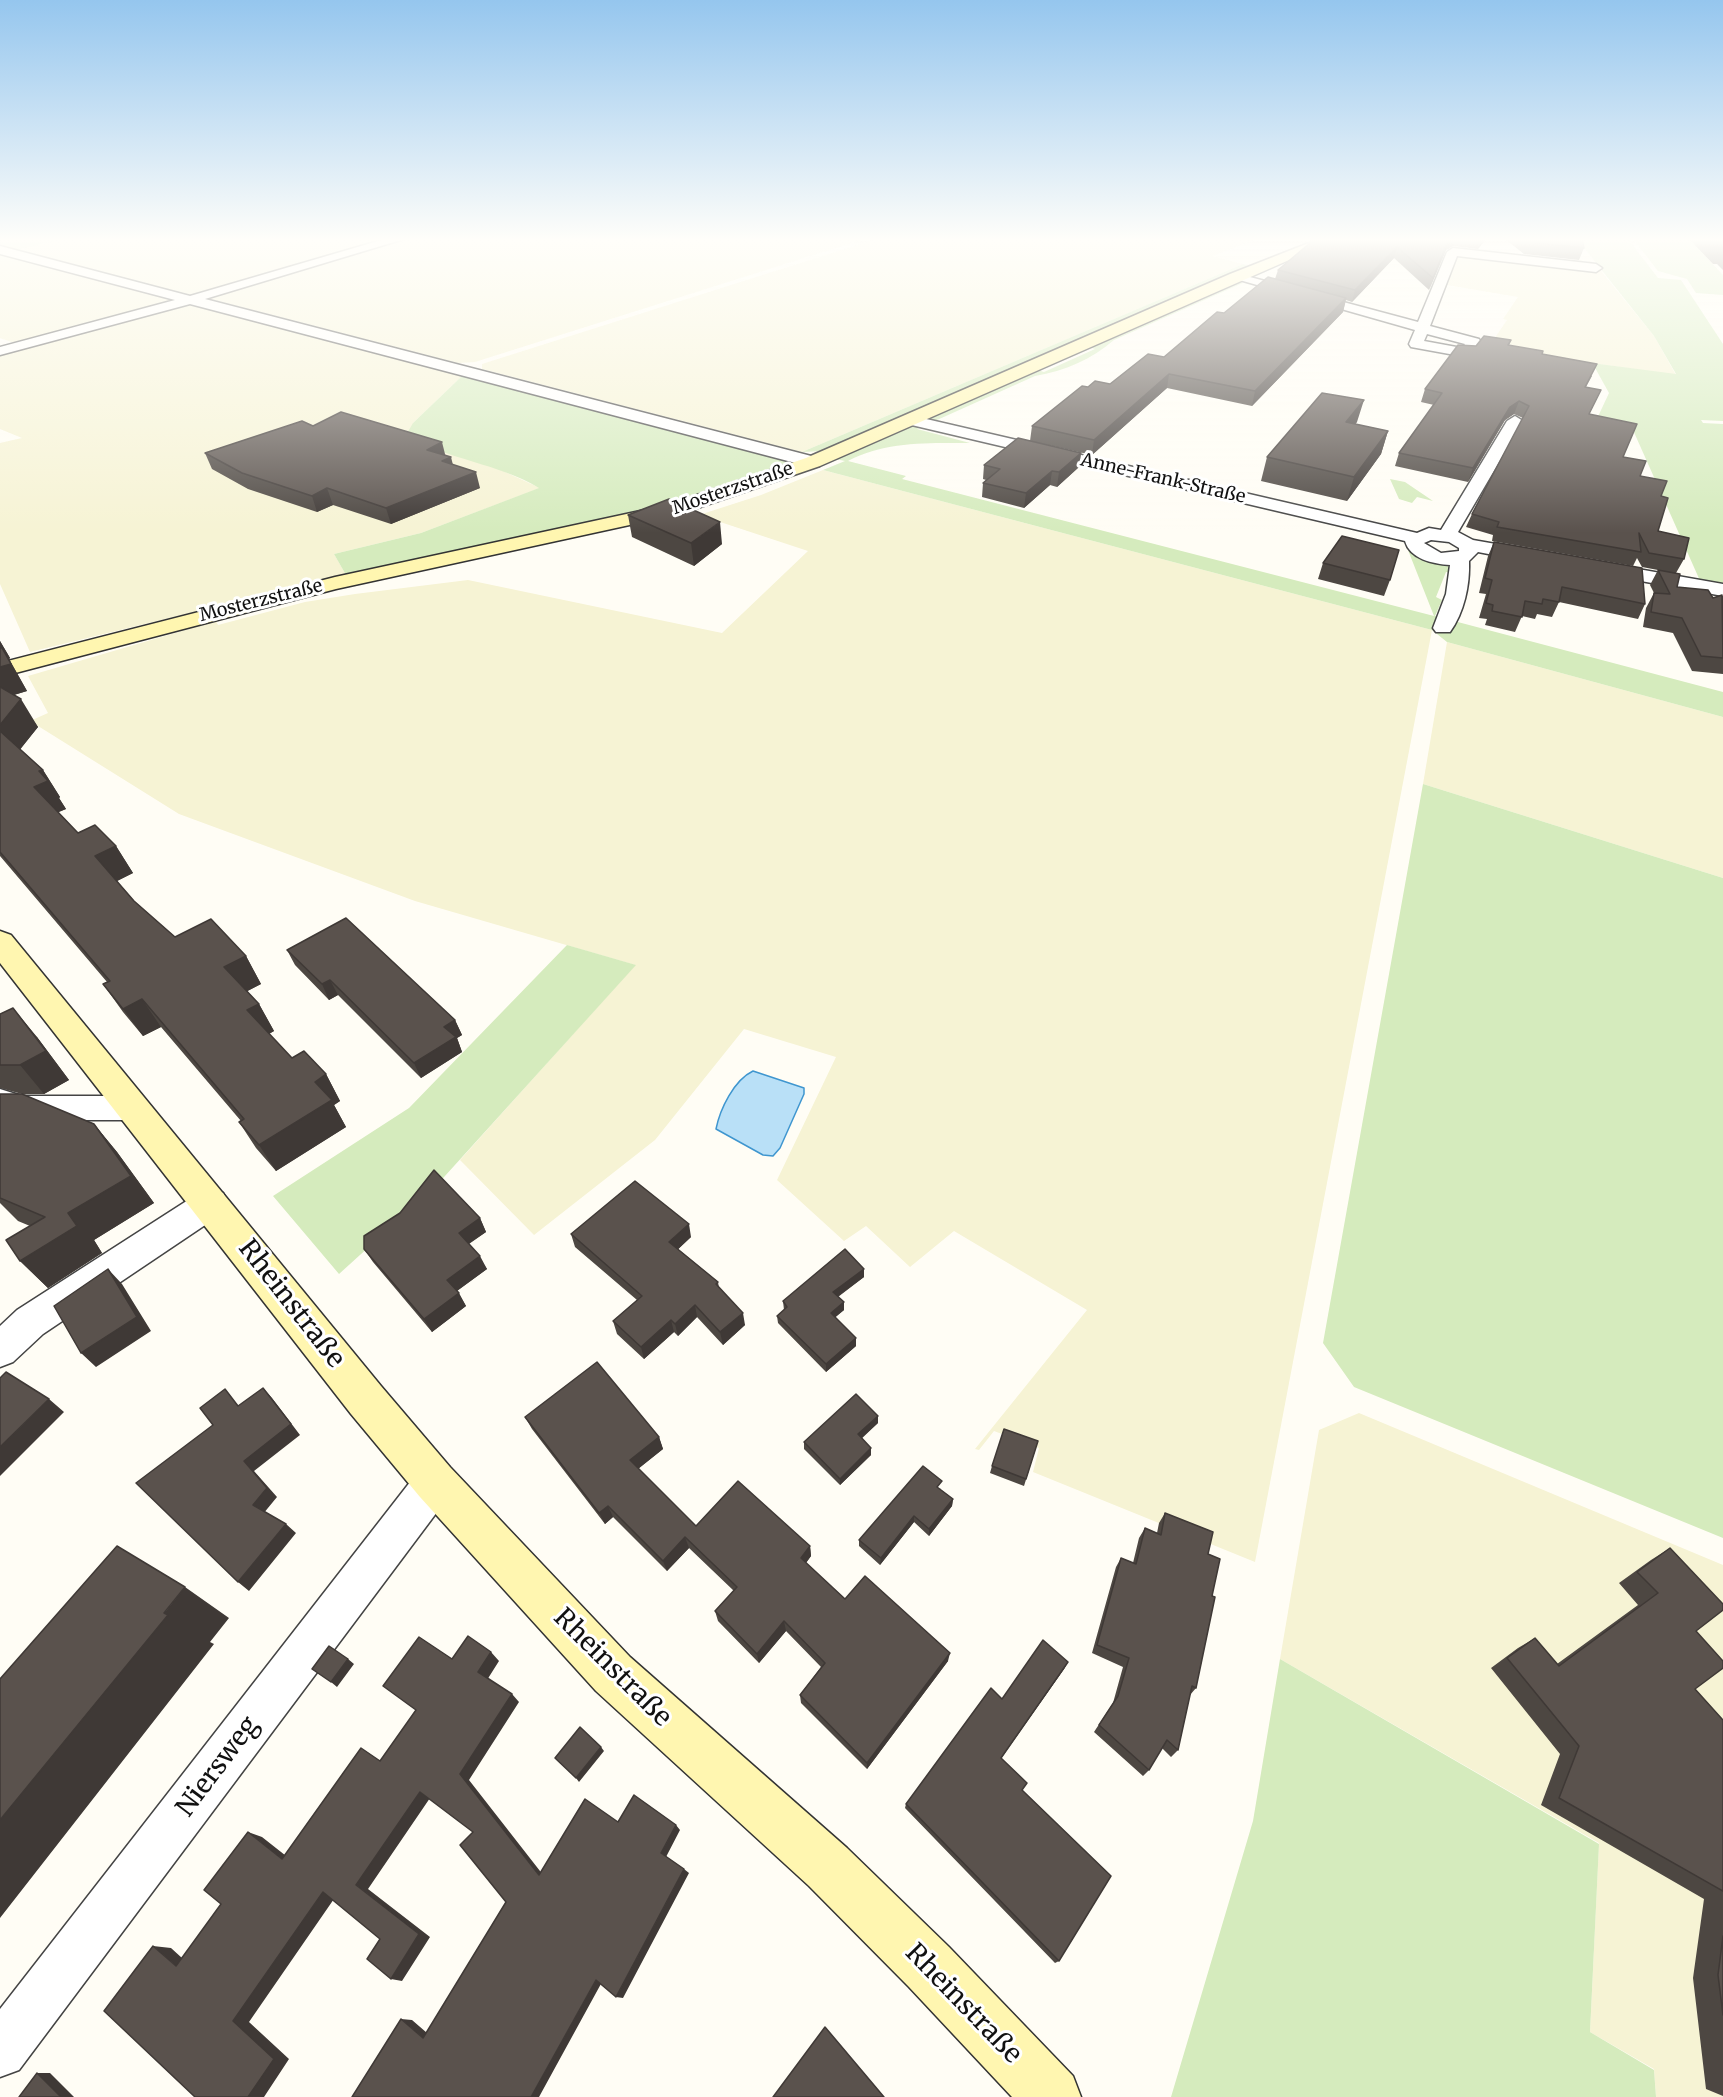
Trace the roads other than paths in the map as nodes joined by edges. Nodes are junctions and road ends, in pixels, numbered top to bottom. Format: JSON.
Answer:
{"nodes":[{"id":1,"x":52,"y":337,"type":"edge"},
{"id":2,"x":336,"y":337,"type":"edge"},
{"id":3,"x":1099,"y":337,"type":"edge"},
{"id":4,"x":0,"y":351,"type":"edge"},
{"id":5,"x":909,"y":420,"type":"junction"},
{"id":6,"x":1515,"y":421,"type":"edge"},
{"id":7,"x":813,"y":462,"type":"junction"},
{"id":8,"x":1447,"y":535,"type":"junction"},
{"id":9,"x":1416,"y":538,"type":"junction"},
{"id":10,"x":1463,"y":551,"type":"junction"},
{"id":11,"x":1549,"y":559,"type":"edge"},
{"id":12,"x":1584,"y":565,"type":"edge"},
{"id":13,"x":1723,"y":590,"type":"edge"},
{"id":14,"x":1443,"y":628,"type":"dead end"},
{"id":15,"x":0,"y":670,"type":"edge"},
{"id":16,"x":0,"y":942,"type":"edge"},
{"id":17,"x":0,"y":1101,"type":"edge"},
{"id":18,"x":133,"y":1108,"type":"junction"},
{"id":19,"x":211,"y":1203,"type":"junction"},
{"id":20,"x":0,"y":1350,"type":"edge"},
{"id":21,"x":435,"y":1482,"type":"junction"},
{"id":22,"x":0,"y":2051,"type":"edge"},
{"id":23,"x":1052,"y":2097,"type":"edge"}],
"edges":[{"from":1,"to":4,"type":"street"},
{"from":2,"to":7,"type":"street"},
{"from":3,"to":5,"type":"street","name":"Mosterzstraße"},
{"from":5,"to":7,"type":"street","name":"Mosterzstraße"},
{"from":5,"to":9,"type":"street","name":"Anne-Frank-Straße"},
{"from":6,"to":8,"type":"street"},
{"from":7,"to":15,"type":"street","name":"Mosterzstraße"},
{"from":8,"to":9,"type":"street","name":"Anne-Frank-Straße"},
{"from":8,"to":10,"type":"street"},
{"from":9,"to":10,"type":"street"},
{"from":10,"to":11,"type":"street"},
{"from":10,"to":14,"type":"street"},
{"from":12,"to":13,"type":"street"},
{"from":16,"to":18,"type":"street","name":"Rheinstraße"},
{"from":17,"to":18,"type":"street"},
{"from":18,"to":19,"type":"street","name":"Rheinstraße"},
{"from":19,"to":20,"type":"street"},
{"from":19,"to":21,"type":"street","name":"Rheinstraße"},
{"from":21,"to":22,"type":"street","name":"Niersweg"},
{"from":21,"to":23,"type":"street","name":"Rheinstraße"}]}
